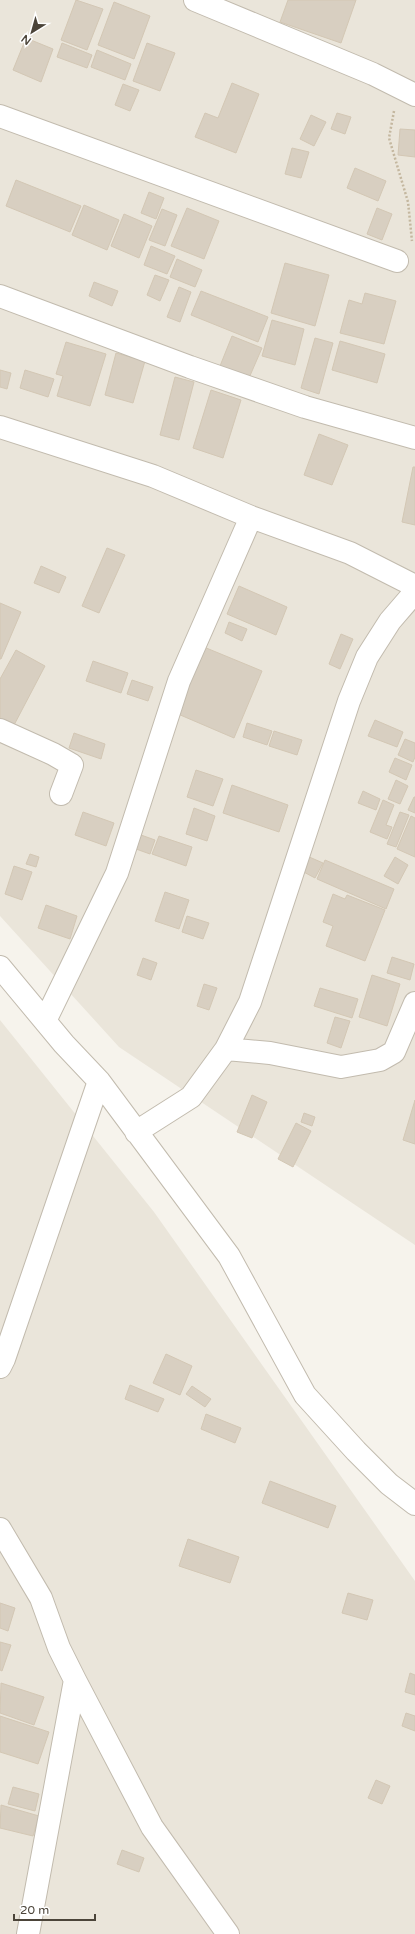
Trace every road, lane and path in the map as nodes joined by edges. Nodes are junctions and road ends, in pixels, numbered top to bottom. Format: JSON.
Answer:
{"nodes":[{"id":1,"x":195,"y":0,"type":"edge"},
{"id":2,"x":407,"y":91,"type":"edge"},
{"id":3,"x":0,"y":116,"type":"edge"},
{"id":4,"x":397,"y":262,"type":"joint"},
{"id":5,"x":0,"y":296,"type":"edge"},
{"id":6,"x":0,"y":427,"type":"edge"},
{"id":7,"x":415,"y":438,"type":"edge"},
{"id":8,"x":251,"y":517,"type":"junction"},
{"id":9,"x":415,"y":586,"type":"edge"},
{"id":10,"x":415,"y":592,"type":"edge"},
{"id":11,"x":0,"y":730,"type":"edge"},
{"id":12,"x":61,"y":794,"type":"dead end"},
{"id":13,"x":0,"y":967,"type":"edge"},
{"id":14,"x":415,"y":1002,"type":"edge"},
{"id":15,"x":45,"y":1021,"type":"junction"},
{"id":16,"x":226,"y":1049,"type":"junction"},
{"id":17,"x":99,"y":1081,"type":"junction"},
{"id":18,"x":136,"y":1132,"type":"junction"},
{"id":19,"x":0,"y":1367,"type":"edge"},
{"id":20,"x":415,"y":1504,"type":"edge"},
{"id":21,"x":0,"y":1529,"type":"edge"},
{"id":22,"x":75,"y":1680,"type":"junction"},
{"id":23,"x":28,"y":1934,"type":"edge"},
{"id":24,"x":227,"y":1934,"type":"edge"}],
"edges":[{"from":1,"to":2,"type":"street"},
{"from":2,"to":4,"type":"path"},
{"from":3,"to":4,"type":"street"},
{"from":5,"to":7,"type":"street"},
{"from":6,"to":8,"type":"street"},
{"from":8,"to":9,"type":"street"},
{"from":8,"to":15,"type":"street"},
{"from":10,"to":16,"type":"street"},
{"from":11,"to":12,"type":"street"},
{"from":13,"to":15,"type":"street"},
{"from":14,"to":16,"type":"street"},
{"from":15,"to":17,"type":"street"},
{"from":16,"to":18,"type":"street"},
{"from":17,"to":18,"type":"street"},
{"from":17,"to":19,"type":"street"},
{"from":18,"to":20,"type":"street"},
{"from":21,"to":22,"type":"street"},
{"from":22,"to":23,"type":"street"},
{"from":22,"to":24,"type":"street"}]}
